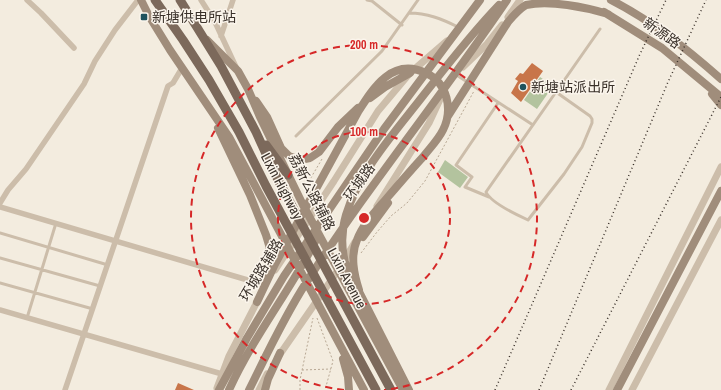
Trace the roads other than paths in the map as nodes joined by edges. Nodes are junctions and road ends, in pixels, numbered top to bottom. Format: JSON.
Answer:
{"nodes":[{"id":1,"x":27,"y":0,"type":"edge"},
{"id":2,"x":140,"y":0,"type":"edge"},
{"id":3,"x":155,"y":0,"type":"edge"},
{"id":4,"x":180,"y":0,"type":"edge"},
{"id":5,"x":201,"y":0,"type":"edge"},
{"id":6,"x":233,"y":0,"type":"edge"},
{"id":7,"x":367,"y":0,"type":"edge"},
{"id":8,"x":418,"y":0,"type":"edge"},
{"id":9,"x":474,"y":0,"type":"edge"},
{"id":10,"x":480,"y":0,"type":"edge"},
{"id":11,"x":503,"y":0,"type":"edge"},
{"id":12,"x":506,"y":0,"type":"edge"},
{"id":13,"x":520,"y":0,"type":"edge"},
{"id":14,"x":582,"y":0,"type":"edge"},
{"id":15,"x":611,"y":0,"type":"edge"},
{"id":16,"x":620,"y":0,"type":"edge"},
{"id":17,"x":472,"y":10,"type":"junction"},
{"id":18,"x":409,"y":13,"type":"junction"},
{"id":19,"x":608,"y":14,"type":"junction"},
{"id":20,"x":642,"y":17,"type":"junction"},
{"id":21,"x":402,"y":25,"type":"junction"},
{"id":22,"x":600,"y":29,"type":"dead end"},
{"id":23,"x":457,"y":31,"type":"junction"},
{"id":24,"x":202,"y":34,"type":"junction"},
{"id":25,"x":221,"y":36,"type":"junction"},
{"id":26,"x":74,"y":48,"type":"dead end"},
{"id":27,"x":182,"y":68,"type":"junction"},
{"id":28,"x":238,"y":71,"type":"junction"},
{"id":29,"x":410,"y":73,"type":"junction"},
{"id":30,"x":455,"y":74,"type":"junction"},
{"id":31,"x":721,"y":78,"type":"edge"},
{"id":32,"x":702,"y":81,"type":"junction"},
{"id":33,"x":445,"y":87,"type":"junction"},
{"id":34,"x":248,"y":89,"type":"junction"},
{"id":35,"x":556,"y":92,"type":"junction"},
{"id":36,"x":721,"y":97,"type":"edge"},
{"id":37,"x":498,"y":103,"type":"junction"},
{"id":38,"x":721,"y":105,"type":"edge"},
{"id":39,"x":208,"y":107,"type":"junction"},
{"id":40,"x":533,"y":125,"type":"junction"},
{"id":41,"x":256,"y":132,"type":"junction"},
{"id":42,"x":296,"y":136,"type":"dead end"},
{"id":43,"x":721,"y":167,"type":"edge"},
{"id":44,"x":288,"y":175,"type":"junction"},
{"id":45,"x":278,"y":180,"type":"joint"},
{"id":46,"x":721,"y":190,"type":"edge"},
{"id":47,"x":708,"y":191,"type":"junction"},
{"id":48,"x":489,"y":197,"type":"junction"},
{"id":49,"x":334,"y":202,"type":"junction"},
{"id":50,"x":0,"y":203,"type":"edge"},
{"id":51,"x":0,"y":207,"type":"edge"},
{"id":52,"x":721,"y":220,"type":"edge"},
{"id":53,"x":56,"y":223,"type":"junction"},
{"id":54,"x":0,"y":233,"type":"edge"},
{"id":55,"x":116,"y":241,"type":"junction"},
{"id":56,"x":49,"y":247,"type":"junction"},
{"id":57,"x":0,"y":258,"type":"edge"},
{"id":58,"x":108,"y":265,"type":"junction"},
{"id":59,"x":341,"y":266,"type":"junction"},
{"id":60,"x":42,"y":270,"type":"junction"},
{"id":61,"x":251,"y":281,"type":"dead end"},
{"id":62,"x":0,"y":283,"type":"edge"},
{"id":63,"x":100,"y":286,"type":"junction"},
{"id":64,"x":263,"y":287,"type":"junction"},
{"id":65,"x":358,"y":290,"type":"junction"},
{"id":66,"x":35,"y":293,"type":"junction"},
{"id":67,"x":257,"y":302,"type":"junction"},
{"id":68,"x":93,"y":309,"type":"junction"},
{"id":69,"x":0,"y":310,"type":"edge"},
{"id":70,"x":27,"y":318,"type":"junction"},
{"id":71,"x":84,"y":335,"type":"junction"},
{"id":72,"x":339,"y":342,"type":"junction"},
{"id":73,"x":280,"y":353,"type":"junction"},
{"id":74,"x":222,"y":374,"type":"junction"},
{"id":75,"x":65,"y":390,"type":"edge"},
{"id":76,"x":218,"y":390,"type":"edge"},
{"id":77,"x":229,"y":390,"type":"edge"},
{"id":78,"x":249,"y":390,"type":"edge"},
{"id":79,"x":259,"y":390,"type":"edge"},
{"id":80,"x":265,"y":390,"type":"edge"},
{"id":81,"x":349,"y":390,"type":"edge"},
{"id":82,"x":364,"y":390,"type":"edge"},
{"id":83,"x":376,"y":390,"type":"edge"},
{"id":84,"x":390,"y":390,"type":"edge"},
{"id":85,"x":403,"y":390,"type":"edge"},
{"id":86,"x":409,"y":390,"type":"edge"},
{"id":87,"x":609,"y":390,"type":"edge"},
{"id":88,"x":616,"y":390,"type":"edge"},
{"id":89,"x":632,"y":390,"type":"edge"}],
"edges":[{"from":1,"to":26,"type":"street"},
{"from":2,"to":27,"type":"main road"},
{"from":2,"to":50,"type":"street"},
{"from":3,"to":83,"type":"main road","name":"Lixin Highway"},
{"from":4,"to":24,"type":"main road","name":"Lixin Highway"},
{"from":5,"to":25,"type":"street"},
{"from":6,"to":25,"type":"street"},
{"from":7,"to":21,"type":"lane"},
{"from":8,"to":18,"type":"lane"},
{"from":9,"to":17,"type":"street"},
{"from":10,"to":17,"type":"main road"},
{"from":11,"to":65,"type":"main road"},
{"from":12,"to":30,"type":"main road","name":"环城路"},
{"from":13,"to":30,"type":"street"},
{"from":14,"to":19,"type":"main road","name":"新源路"},
{"from":15,"to":20,"type":"main road","name":"新源路"},
{"from":16,"to":20,"type":"main road"},
{"from":17,"to":23,"type":"main road"},
{"from":18,"to":21,"type":"lane"},
{"from":18,"to":23,"type":"lane"},
{"from":19,"to":32,"type":"main road","name":"新源路"},
{"from":19,"to":59,"type":"main road"},
{"from":20,"to":31,"type":"main road","name":"新源路"},
{"from":21,"to":42,"type":"lane"},
{"from":22,"to":35,"type":"lane"},
{"from":23,"to":29,"type":"street","name":"环城路辅路"},
{"from":23,"to":49,"type":"main road"},
{"from":24,"to":28,"type":"main road","name":"荔新公路辅路"},
{"from":24,"to":41,"type":"main road","name":"Lixin Highway"},
{"from":25,"to":28,"type":"street"},
{"from":27,"to":39,"type":"main road"},
{"from":27,"to":55,"type":"street"},
{"from":28,"to":34,"type":"main road","name":"荔新公路辅路"},
{"from":29,"to":34,"type":"main road"},
{"from":29,"to":67,"type":"street","name":"环城路辅路"},
{"from":30,"to":33,"type":"main road","name":"环城路"},
{"from":30,"to":37,"type":"lane"},
{"from":32,"to":36,"type":"main road","name":"新源路"},
{"from":32,"to":38,"type":"main road"},
{"from":33,"to":59,"type":"street"},
{"from":33,"to":78,"type":"main road","name":"环城路"},
{"from":34,"to":44,"type":"main road","name":"荔新公路辅路"},
{"from":35,"to":40,"type":"lane"},
{"from":35,"to":48,"type":"lane"},
{"from":37,"to":40,"type":"lane"},
{"from":37,"to":48,"type":"lane"},
{"from":39,"to":64,"type":"main road"},
{"from":39,"to":72,"type":"main road"},
{"from":40,"to":48,"type":"lane"},
{"from":41,"to":44,"type":"main road"},
{"from":41,"to":45,"type":"main road","name":"Lixin Highway"},
{"from":43,"to":47,"type":"street"},
{"from":44,"to":85,"type":"main road","name":"荔新公路辅路"},
{"from":45,"to":84,"type":"main road","name":"Lixin Avenue"},
{"from":46,"to":47,"type":"street"},
{"from":46,"to":88,"type":"main road"},
{"from":47,"to":87,"type":"street"},
{"from":49,"to":76,"type":"main road"},
{"from":49,"to":77,"type":"main road"},
{"from":51,"to":53,"type":"street"},
{"from":52,"to":89,"type":"street"},
{"from":53,"to":55,"type":"street"},
{"from":53,"to":56,"type":"lane"},
{"from":54,"to":56,"type":"lane"},
{"from":55,"to":58,"type":"street"},
{"from":55,"to":61,"type":"street"},
{"from":56,"to":58,"type":"lane"},
{"from":56,"to":60,"type":"lane"},
{"from":57,"to":60,"type":"lane"},
{"from":58,"to":63,"type":"street"},
{"from":59,"to":73,"type":"street"},
{"from":60,"to":63,"type":"lane"},
{"from":60,"to":66,"type":"lane"},
{"from":62,"to":66,"type":"lane"},
{"from":63,"to":68,"type":"street"},
{"from":64,"to":65,"type":"main road"},
{"from":64,"to":67,"type":"main road"},
{"from":65,"to":86,"type":"main road"},
{"from":66,"to":68,"type":"lane"},
{"from":66,"to":70,"type":"lane"},
{"from":67,"to":74,"type":"street","name":"环城路辅路"},
{"from":68,"to":71,"type":"street"},
{"from":69,"to":70,"type":"street"},
{"from":70,"to":71,"type":"street"},
{"from":71,"to":74,"type":"street"},
{"from":71,"to":75,"type":"street"},
{"from":72,"to":81,"type":"main road"},
{"from":72,"to":82,"type":"main road"},
{"from":73,"to":79,"type":"street"},
{"from":73,"to":80,"type":"main road"},
{"from":74,"to":76,"type":"street","name":"环城路辅路"}]}
